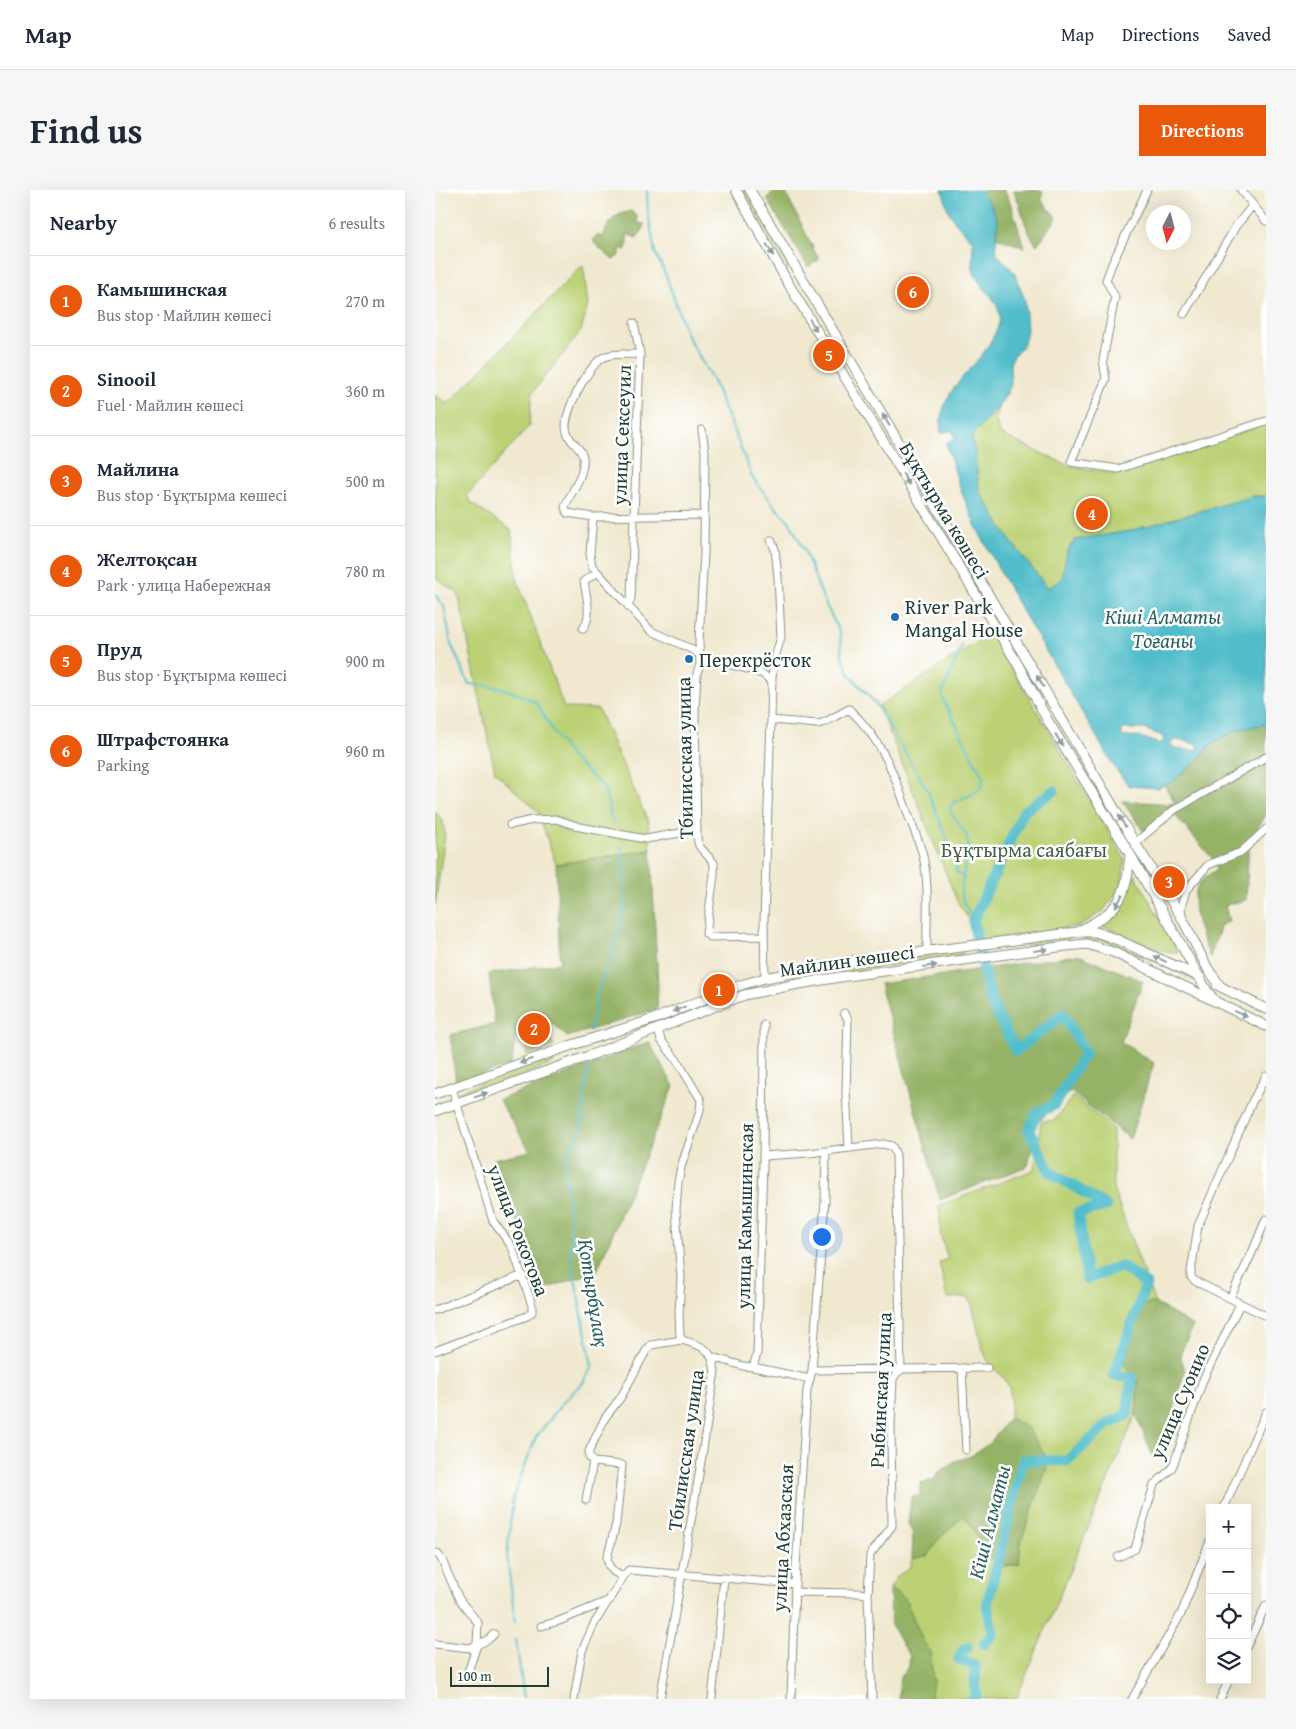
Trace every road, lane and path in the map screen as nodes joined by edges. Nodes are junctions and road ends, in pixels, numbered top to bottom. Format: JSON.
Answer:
{"nodes":[{"id":1,"x":736,"y":190,"type":"edge"},
{"id":2,"x":750,"y":190,"type":"edge"},
{"id":3,"x":1147,"y":190,"type":"edge"},
{"id":4,"x":1241,"y":190,"type":"edge"},
{"id":5,"x":1253,"y":205,"type":"junction"},
{"id":6,"x":1266,"y":221,"type":"edge"},
{"id":7,"x":801,"y":276,"type":"junction"},
{"id":8,"x":788,"y":283,"type":"junction"},
{"id":9,"x":1184,"y":314,"type":"dead end"},
{"id":10,"x":634,"y":323,"type":"dead end"},
{"id":11,"x":640,"y":354,"type":"junction"},
{"id":12,"x":1266,"y":421,"type":"edge"},
{"id":13,"x":702,"y":430,"type":"dead end"},
{"id":14,"x":705,"y":515,"type":"junction"},
{"id":15,"x":593,"y":517,"type":"junction"},
{"id":16,"x":634,"y":517,"type":"junction"},
{"id":17,"x":771,"y":540,"type":"dead end"},
{"id":18,"x":596,"y":573,"type":"junction"},
{"id":19,"x":628,"y":606,"type":"junction"},
{"id":20,"x":583,"y":629,"type":"dead end"},
{"id":21,"x":699,"y":654,"type":"junction"},
{"id":22,"x":772,"y":682,"type":"junction"},
{"id":23,"x":771,"y":720,"type":"junction"},
{"id":24,"x":1266,"y":757,"type":"edge"},
{"id":25,"x":510,"y":825,"type":"dead end"},
{"id":26,"x":1266,"y":829,"type":"edge"},
{"id":27,"x":697,"y":830,"type":"junction"},
{"id":28,"x":1135,"y":843,"type":"junction"},
{"id":29,"x":1130,"y":854,"type":"junction"},
{"id":30,"x":1182,"y":918,"type":"junction"},
{"id":31,"x":1077,"y":932,"type":"junction"},
{"id":32,"x":763,"y":936,"type":"junction"},
{"id":33,"x":927,"y":951,"type":"junction"},
{"id":34,"x":1200,"y":953,"type":"junction"},
{"id":35,"x":1192,"y":970,"type":"junction"},
{"id":36,"x":1200,"y":977,"type":"junction"},
{"id":37,"x":765,"y":978,"type":"junction"},
{"id":38,"x":1169,"y":979,"type":"junction"},
{"id":39,"x":1221,"y":987,"type":"junction"},
{"id":40,"x":1216,"y":1002,"type":"junction"},
{"id":41,"x":1266,"y":1008,"type":"edge"},
{"id":42,"x":844,"y":1013,"type":"dead end"},
{"id":43,"x":764,"y":1025,"type":"dead end"},
{"id":44,"x":1266,"y":1026,"type":"edge"},
{"id":45,"x":658,"y":1029,"type":"junction"},
{"id":46,"x":550,"y":1053,"type":"junction"},
{"id":47,"x":559,"y":1067,"type":"junction"},
{"id":48,"x":1266,"y":1076,"type":"edge"},
{"id":49,"x":451,"y":1088,"type":"junction"},
{"id":50,"x":435,"y":1094,"type":"edge"},
{"id":51,"x":457,"y":1104,"type":"junction"},
{"id":52,"x":435,"y":1111,"type":"edge"},
{"id":53,"x":849,"y":1148,"type":"junction"},
{"id":54,"x":826,"y":1151,"type":"junction"},
{"id":55,"x":763,"y":1156,"type":"junction"},
{"id":56,"x":1266,"y":1219,"type":"edge"},
{"id":57,"x":523,"y":1275,"type":"junction"},
{"id":58,"x":1230,"y":1298,"type":"junction"},
{"id":59,"x":1240,"y":1304,"type":"junction"},
{"id":60,"x":435,"y":1310,"type":"edge"},
{"id":61,"x":1266,"y":1316,"type":"edge"},
{"id":62,"x":682,"y":1340,"type":"junction"},
{"id":63,"x":435,"y":1351,"type":"edge"},
{"id":64,"x":713,"y":1357,"type":"junction"},
{"id":65,"x":753,"y":1367,"type":"junction"},
{"id":66,"x":963,"y":1368,"type":"junction"},
{"id":67,"x":987,"y":1368,"type":"dead end"},
{"id":68,"x":812,"y":1370,"type":"junction"},
{"id":69,"x":901,"y":1370,"type":"junction"},
{"id":70,"x":810,"y":1378,"type":"junction"},
{"id":71,"x":1266,"y":1412,"type":"edge"},
{"id":72,"x":966,"y":1450,"type":"dead end"},
{"id":73,"x":593,"y":1462,"type":"junction"},
{"id":74,"x":586,"y":1500,"type":"dead end"},
{"id":75,"x":1226,"y":1504,"type":"edge"},
{"id":76,"x":1207,"y":1549,"type":"edge"},
{"id":77,"x":435,"y":1553,"type":"edge"},
{"id":78,"x":1118,"y":1557,"type":"dead end"},
{"id":79,"x":682,"y":1576,"type":"junction"},
{"id":80,"x":623,"y":1577,"type":"junction"},
{"id":81,"x":724,"y":1578,"type":"junction"},
{"id":82,"x":795,"y":1588,"type":"junction"},
{"id":83,"x":868,"y":1595,"type":"junction"},
{"id":84,"x":610,"y":1600,"type":"junction"},
{"id":85,"x":1266,"y":1605,"type":"edge"},
{"id":86,"x":541,"y":1626,"type":"dead end"},
{"id":87,"x":494,"y":1634,"type":"dead end"},
{"id":88,"x":1250,"y":1639,"type":"edge"},
{"id":89,"x":435,"y":1644,"type":"edge"},
{"id":90,"x":477,"y":1644,"type":"junction"},
{"id":91,"x":468,"y":1672,"type":"dead end"},
{"id":92,"x":1227,"y":1684,"type":"edge"},
{"id":93,"x":575,"y":1699,"type":"edge"},
{"id":94,"x":660,"y":1699,"type":"edge"},
{"id":95,"x":712,"y":1699,"type":"edge"},
{"id":96,"x":791,"y":1699,"type":"edge"},
{"id":97,"x":872,"y":1699,"type":"edge"},
{"id":98,"x":1132,"y":1699,"type":"edge"},
{"id":99,"x":1220,"y":1699,"type":"edge"}],
"edges":[{"from":1,"to":8,"type":"main road","name":"Бұқтырма көшесі","one_way":true},
{"from":2,"to":7,"type":"main road","name":"Бұқтырма көшесі"},
{"from":3,"to":12,"type":"street"},
{"from":4,"to":5,"type":"street"},
{"from":5,"to":6,"type":"street"},
{"from":5,"to":9,"type":"street"},
{"from":7,"to":8,"type":"main road"},
{"from":28,"to":7,"type":"main road","name":"Бұқтырма көшесі","one_way":true},
{"from":8,"to":29,"type":"main road","name":"Бұқтырма көшесі","one_way":true},
{"from":10,"to":11,"type":"street","name":"улица Сексеуил"},
{"from":11,"to":15,"type":"street","name":"улица Сексеуил"},
{"from":11,"to":16,"type":"street","name":"улица Сексеуил"},
{"from":13,"to":14,"type":"street","name":"Тбилисская улица"},
{"from":14,"to":16,"type":"street","name":"улица Сексеуил"},
{"from":14,"to":21,"type":"street","name":"Тбилисская улица"},
{"from":15,"to":16,"type":"street","name":"улица Сексеуил"},
{"from":15,"to":18,"type":"street"},
{"from":16,"to":19,"type":"street","name":"улица Сексеуил"},
{"from":17,"to":22,"type":"street"},
{"from":18,"to":19,"type":"street"},
{"from":18,"to":20,"type":"street"},
{"from":19,"to":21,"type":"street"},
{"from":21,"to":22,"type":"street"},
{"from":21,"to":27,"type":"street","name":"Тбилисская улица"},
{"from":22,"to":23,"type":"street"},
{"from":23,"to":32,"type":"street"},
{"from":23,"to":33,"type":"street"},
{"from":24,"to":28,"type":"street"},
{"from":25,"to":27,"type":"street"},
{"from":26,"to":30,"type":"street"},
{"from":27,"to":32,"type":"street","name":"Тбилисская улица"},
{"from":28,"to":30,"type":"main road","name":"Бұқтырма көшесі"},
{"from":29,"to":31,"type":"main road","one_way":true},
{"from":29,"to":35,"type":"main road","name":"Бұқтырма көшесі"},
{"from":30,"to":34,"type":"main road","name":"Бұқтырма көшесі"},
{"from":31,"to":33,"type":"main road","name":"Майлин көшесі"},
{"from":35,"to":31,"type":"main road","name":"Майлин көшесі","one_way":true},
{"from":32,"to":37,"type":"street"},
{"from":33,"to":37,"type":"main road","name":"Майлин көшесі"},
{"from":34,"to":35,"type":"main road"},
{"from":34,"to":39,"type":"main road","name":"Бұқтырма көшесі"},
{"from":35,"to":36,"type":"main road","name":"Майлин көшесі"},
{"from":35,"to":38,"type":"main road"},
{"from":36,"to":39,"type":"main road","name":"Майлин көшесі"},
{"from":36,"to":40,"type":"main road"},
{"from":37,"to":46,"type":"main road","name":"Майлин көшесі","one_way":true},
{"from":38,"to":40,"type":"main road","name":"Майлин көшесі"},
{"from":45,"to":38,"type":"main road","name":"Майлин көшесі","one_way":true},
{"from":39,"to":41,"type":"main road","name":"Майлин көшесі"},
{"from":40,"to":44,"type":"main road","name":"Майлин көшесі","one_way":true},
{"from":42,"to":53,"type":"street"},
{"from":43,"to":55,"type":"street","name":"улица Камышинская"},
{"from":45,"to":47,"type":"main road","name":"Майлин көшесі"},
{"from":45,"to":62,"type":"street","name":"Тбилисская улица"},
{"from":46,"to":47,"type":"main road"},
{"from":46,"to":49,"type":"main road","name":"Майлин көшесі","one_way":true},
{"from":51,"to":47,"type":"main road","name":"Майлин көшесі","one_way":true},
{"from":48,"to":58,"type":"street"},
{"from":49,"to":50,"type":"main road","name":"Майлин көшесі"},
{"from":49,"to":51,"type":"street","name":"улица Рокотова"},
{"from":51,"to":52,"type":"main road","name":"Майлин көшесі"},
{"from":51,"to":57,"type":"street","name":"улица Рокотова"},
{"from":53,"to":54,"type":"street","name":"Рыбинская улица"},
{"from":53,"to":69,"type":"street","name":"Рыбинская улица"},
{"from":54,"to":55,"type":"street","name":"Рыбинская улица"},
{"from":54,"to":68,"type":"street","name":"улица Абхазская"},
{"from":55,"to":65,"type":"street","name":"улица Камышинская"},
{"from":56,"to":58,"type":"street"},
{"from":57,"to":60,"type":"street"},
{"from":57,"to":63,"type":"street","name":"улица Рокотова"},
{"from":58,"to":59,"type":"street"},
{"from":59,"to":61,"type":"street"},
{"from":59,"to":78,"type":"street","name":"улица Суонио"},
{"from":62,"to":64,"type":"street","name":"Тбилисская улица"},
{"from":62,"to":73,"type":"street"},
{"from":64,"to":65,"type":"street"},
{"from":64,"to":79,"type":"street","name":"Тбилисская улица"},
{"from":65,"to":70,"type":"street"},
{"from":66,"to":67,"type":"street"},
{"from":66,"to":69,"type":"street"},
{"from":66,"to":72,"type":"street"},
{"from":68,"to":69,"type":"street"},
{"from":68,"to":70,"type":"street","name":"улица Абхазская"},
{"from":69,"to":83,"type":"street","name":"Рыбинская улица"},
{"from":70,"to":82,"type":"street","name":"улица Абхазская"},
{"from":71,"to":75,"type":"street"},
{"from":73,"to":74,"type":"street"},
{"from":73,"to":80,"type":"street"},
{"from":76,"to":98,"type":"street"},
{"from":77,"to":90,"type":"street"},
{"from":79,"to":80,"type":"street"},
{"from":79,"to":81,"type":"street"},
{"from":79,"to":94,"type":"street","name":"Тбилисская улица"},
{"from":80,"to":84,"type":"street"},
{"from":81,"to":82,"type":"street"},
{"from":81,"to":95,"type":"street"},
{"from":82,"to":83,"type":"street"},
{"from":82,"to":96,"type":"street","name":"улица Абхазская"},
{"from":83,"to":97,"type":"street","name":"Рыбинская улица"},
{"from":84,"to":86,"type":"street"},
{"from":84,"to":93,"type":"street"},
{"from":85,"to":88,"type":"street"},
{"from":87,"to":90,"type":"street"},
{"from":89,"to":90,"type":"street"},
{"from":90,"to":91,"type":"street"},
{"from":92,"to":99,"type":"street"}]}
